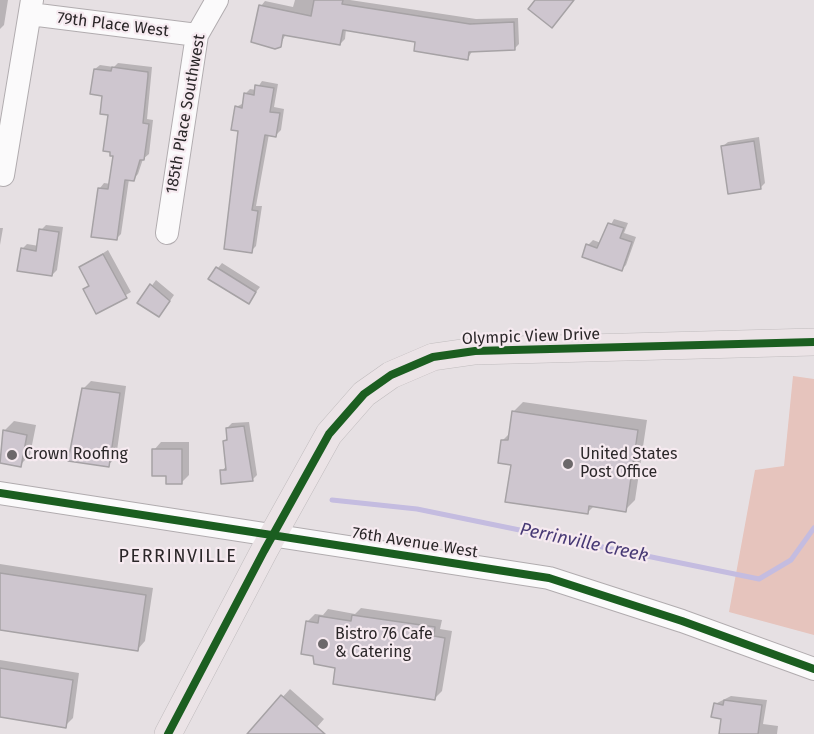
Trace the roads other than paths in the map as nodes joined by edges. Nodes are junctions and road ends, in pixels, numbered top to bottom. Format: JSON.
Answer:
{"nodes":[{"id":1,"x":217,"y":0,"type":"edge"},
{"id":2,"x":31,"y":7,"type":"edge"},
{"id":3,"x":197,"y":35,"type":"junction"},
{"id":4,"x":1,"y":175,"type":"edge"},
{"id":5,"x":167,"y":233,"type":"dead end"},
{"id":6,"x":814,"y":342,"type":"edge"},
{"id":7,"x":0,"y":493,"type":"edge"},
{"id":8,"x":273,"y":533,"type":"junction"},
{"id":9,"x":814,"y":669,"type":"edge"},
{"id":10,"x":168,"y":734,"type":"edge"}],
"edges":[{"from":1,"to":3,"type":"street","name":"185th Place Southwest"},
{"from":2,"to":3,"type":"street","name":"79th Place West"},
{"from":2,"to":4,"type":"street"},
{"from":3,"to":5,"type":"street","name":"185th Place Southwest"},
{"from":6,"to":8,"type":"main road","name":"Olympic View Drive"},
{"from":7,"to":8,"type":"street","name":"76th Avenue West"},
{"from":8,"to":9,"type":"street","name":"76th Avenue West"},
{"from":8,"to":10,"type":"main road","name":"Olympic View Drive"}]}
